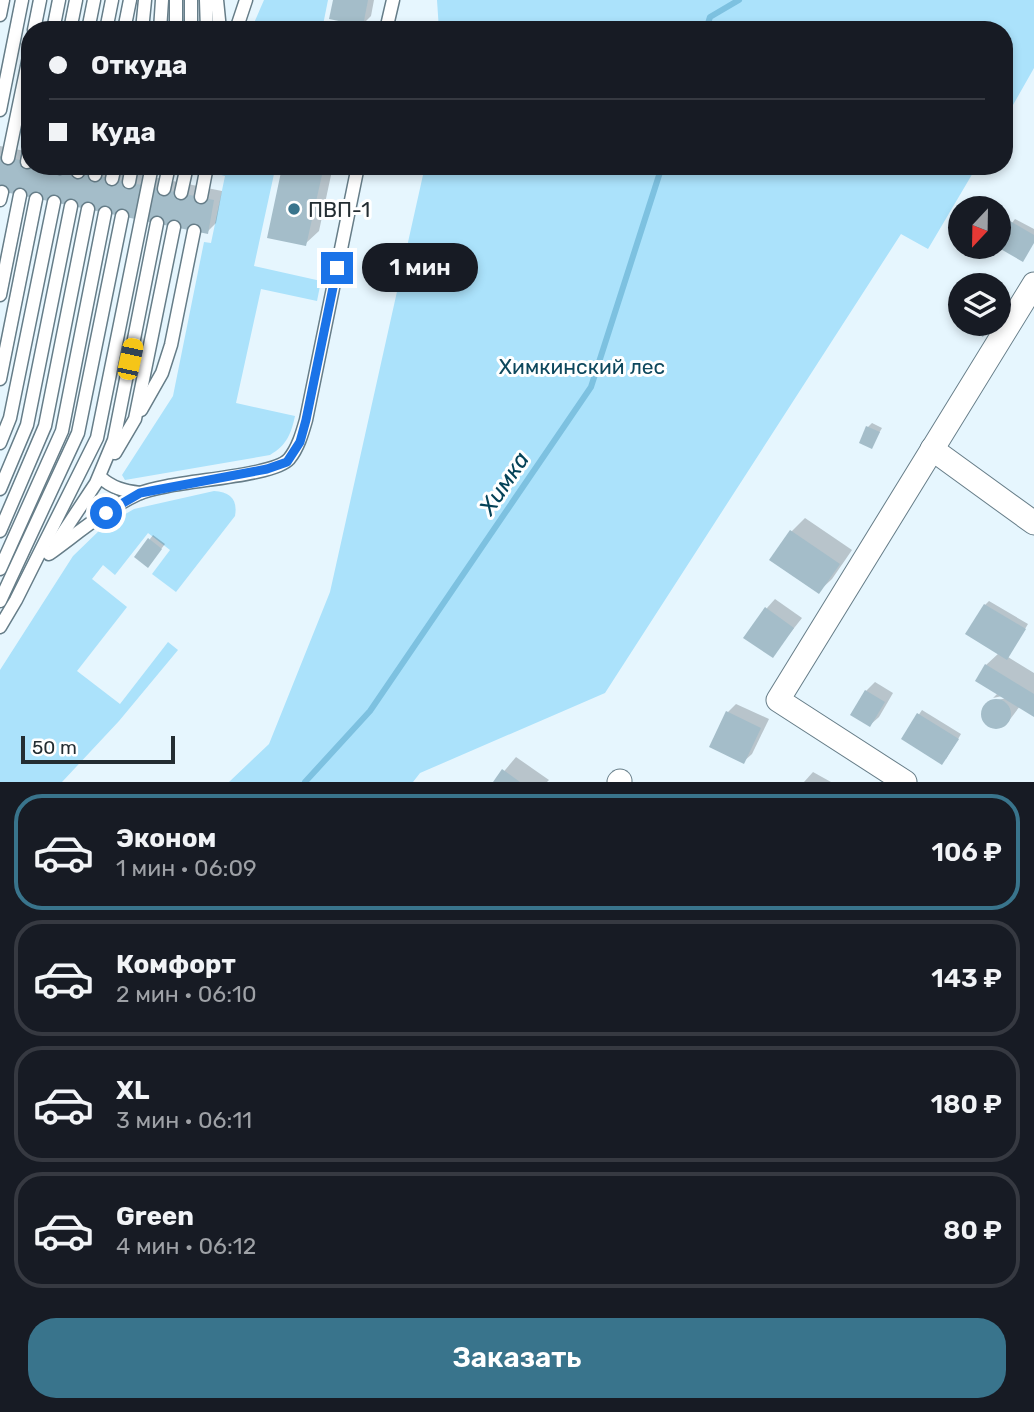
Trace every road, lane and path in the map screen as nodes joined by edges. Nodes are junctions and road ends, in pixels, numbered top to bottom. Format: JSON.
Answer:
{"nodes":[{"id":1,"x":3,"y":0,"type":"edge"},
{"id":2,"x":22,"y":0,"type":"edge"},
{"id":3,"x":40,"y":0,"type":"edge"},
{"id":4,"x":59,"y":0,"type":"edge"},
{"id":5,"x":76,"y":0,"type":"edge"},
{"id":6,"x":94,"y":0,"type":"edge"},
{"id":7,"x":113,"y":0,"type":"edge"},
{"id":8,"x":130,"y":0,"type":"edge"},
{"id":9,"x":145,"y":0,"type":"edge"},
{"id":10,"x":162,"y":0,"type":"edge"},
{"id":11,"x":176,"y":0,"type":"edge"},
{"id":12,"x":191,"y":0,"type":"edge"},
{"id":13,"x":206,"y":0,"type":"edge"},
{"id":14,"x":217,"y":0,"type":"edge"},
{"id":15,"x":246,"y":0,"type":"edge"},
{"id":16,"x":393,"y":0,"type":"edge"},
{"id":17,"x":0,"y":15,"type":"edge"},
{"id":18,"x":36,"y":21,"type":"edge"},
{"id":19,"x":55,"y":21,"type":"edge"},
{"id":20,"x":72,"y":21,"type":"edge"},
{"id":21,"x":90,"y":21,"type":"edge"},
{"id":22,"x":109,"y":21,"type":"edge"},
{"id":23,"x":126,"y":21,"type":"edge"},
{"id":24,"x":143,"y":21,"type":"edge"},
{"id":25,"x":161,"y":21,"type":"edge"},
{"id":26,"x":176,"y":21,"type":"edge"},
{"id":27,"x":191,"y":21,"type":"edge"},
{"id":28,"x":207,"y":21,"type":"edge"},
{"id":29,"x":219,"y":21,"type":"edge"},
{"id":30,"x":239,"y":21,"type":"edge"},
{"id":31,"x":388,"y":21,"type":"edge"},
{"id":32,"x":21,"y":97,"type":"edge"},
{"id":33,"x":0,"y":110,"type":"edge"},
{"id":34,"x":9,"y":158,"type":"dead end"},
{"id":35,"x":130,"y":175,"type":"edge"},
{"id":36,"x":150,"y":175,"type":"edge"},
{"id":37,"x":167,"y":175,"type":"edge"},
{"id":38,"x":185,"y":175,"type":"edge"},
{"id":39,"x":205,"y":175,"type":"edge"},
{"id":40,"x":356,"y":175,"type":"edge"},
{"id":41,"x":129,"y":182,"type":"dead end"},
{"id":42,"x":164,"y":189,"type":"dead end"},
{"id":43,"x":181,"y":193,"type":"dead end"},
{"id":44,"x":20,"y":195,"type":"dead end"},
{"id":45,"x":201,"y":197,"type":"dead end"},
{"id":46,"x":36,"y":199,"type":"dead end"},
{"id":47,"x":54,"y":202,"type":"dead end"},
{"id":48,"x":71,"y":206,"type":"dead end"},
{"id":49,"x":88,"y":209,"type":"dead end"},
{"id":50,"x":106,"y":213,"type":"dead end"},
{"id":51,"x":122,"y":216,"type":"dead end"},
{"id":52,"x":157,"y":223,"type":"dead end"},
{"id":53,"x":174,"y":227,"type":"dead end"},
{"id":54,"x":194,"y":231,"type":"dead end"},
{"id":55,"x":1034,"y":284,"type":"edge"},
{"id":56,"x":0,"y":295,"type":"edge"},
{"id":57,"x":0,"y":379,"type":"edge"},
{"id":58,"x":135,"y":419,"type":"junction"},
{"id":59,"x":0,"y":443,"type":"edge"},
{"id":60,"x":932,"y":449,"type":"junction"},
{"id":61,"x":98,"y":480,"type":"junction"},
{"id":62,"x":0,"y":489,"type":"edge"},
{"id":63,"x":140,"y":493,"type":"junction"},
{"id":64,"x":1034,"y":523,"type":"edge"},
{"id":65,"x":0,"y":531,"type":"edge"},
{"id":66,"x":50,"y":554,"type":"junction"},
{"id":67,"x":0,"y":569,"type":"edge"},
{"id":68,"x":16,"y":600,"type":"junction"},
{"id":69,"x":0,"y":601,"type":"edge"},
{"id":70,"x":0,"y":627,"type":"edge"},
{"id":71,"x":905,"y":782,"type":"edge"}],
"edges":[{"from":1,"to":17,"type":"lane"},
{"from":2,"to":33,"type":"lane"},
{"from":3,"to":18,"type":"lane"},
{"from":4,"to":19,"type":"lane"},
{"from":5,"to":20,"type":"lane"},
{"from":6,"to":21,"type":"lane"},
{"from":7,"to":22,"type":"lane"},
{"from":8,"to":23,"type":"lane"},
{"from":9,"to":24,"type":"lane"},
{"from":10,"to":25,"type":"lane"},
{"from":11,"to":26,"type":"lane"},
{"from":12,"to":27,"type":"lane"},
{"from":13,"to":28,"type":"lane"},
{"from":14,"to":29,"type":"lane"},
{"from":15,"to":30,"type":"lane"},
{"from":16,"to":31,"type":"lane"},
{"from":32,"to":34,"type":"lane"},
{"from":35,"to":41,"type":"lane"},
{"from":36,"to":68,"type":"lane"},
{"from":37,"to":42,"type":"lane"},
{"from":38,"to":43,"type":"lane"},
{"from":39,"to":45,"type":"lane"},
{"from":40,"to":63,"type":"lane"},
{"from":44,"to":56,"type":"lane"},
{"from":46,"to":57,"type":"lane"},
{"from":47,"to":59,"type":"lane"},
{"from":48,"to":62,"type":"lane"},
{"from":49,"to":65,"type":"lane"},
{"from":50,"to":67,"type":"lane"},
{"from":51,"to":69,"type":"lane"},
{"from":52,"to":61,"type":"lane"},
{"from":53,"to":58,"type":"lane"},
{"from":54,"to":58,"type":"lane"},
{"from":55,"to":60,"type":"street"},
{"from":58,"to":61,"type":"lane"},
{"from":60,"to":64,"type":"street"},
{"from":60,"to":71,"type":"street"},
{"from":61,"to":63,"type":"lane"},
{"from":61,"to":66,"type":"lane"},
{"from":63,"to":66,"type":"lane"},
{"from":66,"to":68,"type":"lane"},
{"from":68,"to":70,"type":"lane"}]}
